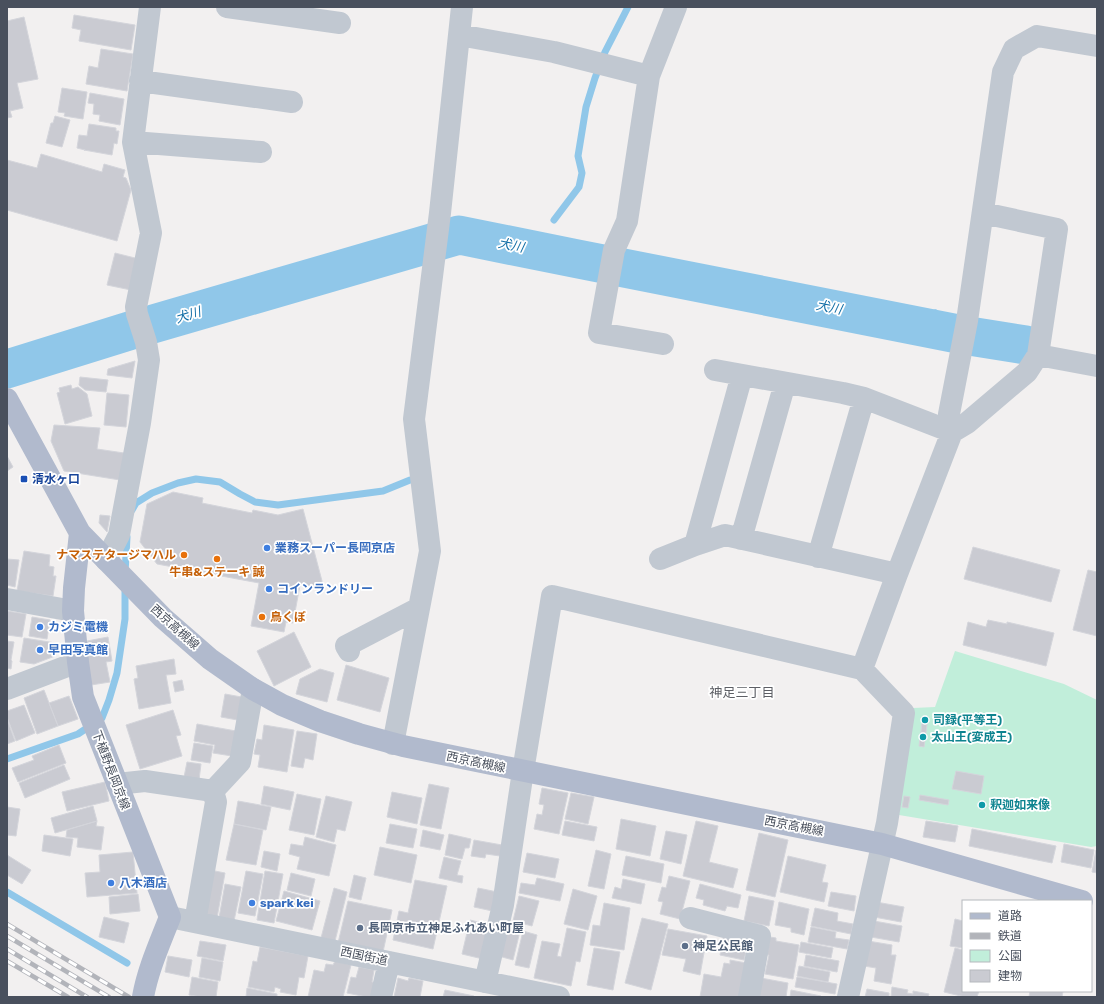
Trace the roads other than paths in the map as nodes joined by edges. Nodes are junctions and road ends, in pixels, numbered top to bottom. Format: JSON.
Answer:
{"nodes":[{"id":1,"x":228,"y":7,"type":"edge"},
{"id":2,"x":462,"y":7,"type":"edge"},
{"id":3,"x":676,"y":7,"type":"edge"},
{"id":4,"x":151,"y":8,"type":"edge"},
{"id":5,"x":340,"y":23,"type":"dead end"},
{"id":6,"x":459,"y":34,"type":"junction"},
{"id":7,"x":1097,"y":46,"type":"edge"},
{"id":8,"x":649,"y":76,"type":"junction"},
{"id":9,"x":140,"y":81,"type":"junction"},
{"id":10,"x":292,"y":102,"type":"dead end"},
{"id":11,"x":133,"y":142,"type":"junction"},
{"id":12,"x":261,"y":152,"type":"dead end"},
{"id":13,"x":983,"y":213,"type":"junction"},
{"id":14,"x":662,"y":344,"type":"dead end"},
{"id":15,"x":1038,"y":355,"type":"junction"},
{"id":16,"x":1097,"y":366,"type":"edge"},
{"id":17,"x":715,"y":370,"type":"dead end"},
{"id":18,"x":742,"y":375,"type":"junction"},
{"id":19,"x":785,"y":383,"type":"junction"},
{"id":20,"x":864,"y":398,"type":"junction"},
{"id":21,"x":7,"y":399,"type":"edge"},
{"id":22,"x":952,"y":432,"type":"junction"},
{"id":23,"x":80,"y":533,"type":"junction"},
{"id":24,"x":741,"y":538,"type":"junction"},
{"id":25,"x":695,"y":545,"type":"junction"},
{"id":26,"x":818,"y":557,"type":"junction"},
{"id":27,"x":660,"y":559,"type":"dead end"},
{"id":28,"x":106,"y":560,"type":"junction"},
{"id":29,"x":897,"y":574,"type":"junction"},
{"id":30,"x":7,"y":599,"type":"edge"},
{"id":31,"x":419,"y":608,"type":"junction"},
{"id":32,"x":73,"y":611,"type":"junction"},
{"id":33,"x":349,"y":651,"type":"dead end"},
{"id":34,"x":78,"y":662,"type":"junction"},
{"id":35,"x":862,"y":669,"type":"junction"},
{"id":36,"x":7,"y":689,"type":"edge"},
{"id":37,"x":253,"y":689,"type":"junction"},
{"id":38,"x":393,"y":744,"type":"junction"},
{"id":39,"x":523,"y":772,"type":"junction"},
{"id":40,"x":117,"y":784,"type":"junction"},
{"id":41,"x":213,"y":791,"type":"junction"},
{"id":42,"x":882,"y":844,"type":"junction"},
{"id":43,"x":1078,"y":900,"type":"edge"},
{"id":44,"x":170,"y":917,"type":"junction"},
{"id":45,"x":690,"y":918,"type":"dead end"},
{"id":46,"x":195,"y":922,"type":"junction"},
{"id":47,"x":389,"y":962,"type":"junction"},
{"id":48,"x":485,"y":982,"type":"junction"},
{"id":49,"x":521,"y":993,"type":"edge"},
{"id":50,"x":142,"y":997,"type":"edge"},
{"id":51,"x":381,"y":997,"type":"edge"},
{"id":52,"x":559,"y":997,"type":"edge"},
{"id":53,"x":749,"y":997,"type":"edge"},
{"id":54,"x":848,"y":997,"type":"edge"}],
"edges":[{"from":1,"to":5,"type":"street"},
{"from":2,"to":6,"type":"street"},
{"from":3,"to":8,"type":"street"},
{"from":4,"to":9,"type":"street"},
{"from":6,"to":8,"type":"street"},
{"from":6,"to":31,"type":"street"},
{"from":7,"to":13,"type":"street"},
{"from":8,"to":14,"type":"street"},
{"from":9,"to":10,"type":"street"},
{"from":9,"to":11,"type":"street"},
{"from":11,"to":12,"type":"street"},
{"from":11,"to":28,"type":"street"},
{"from":13,"to":15,"type":"street"},
{"from":13,"to":22,"type":"street"},
{"from":15,"to":16,"type":"street"},
{"from":15,"to":22,"type":"street"},
{"from":17,"to":18,"type":"street"},
{"from":18,"to":19,"type":"street"},
{"from":18,"to":25,"type":"street"},
{"from":19,"to":20,"type":"street"},
{"from":19,"to":24,"type":"street"},
{"from":20,"to":22,"type":"street"},
{"from":20,"to":26,"type":"street"},
{"from":21,"to":23,"type":"main road","name":"西京高槻線"},
{"from":22,"to":29,"type":"street"},
{"from":23,"to":28,"type":"main road","name":"西京高槻線"},
{"from":23,"to":32,"type":"main road","name":"下植野長岡京線"},
{"from":24,"to":25,"type":"street"},
{"from":24,"to":26,"type":"street"},
{"from":25,"to":27,"type":"street"},
{"from":26,"to":29,"type":"street"},
{"from":28,"to":37,"type":"main road","name":"西京高槻線"},
{"from":29,"to":35,"type":"street"},
{"from":30,"to":32,"type":"street"},
{"from":31,"to":33,"type":"street"},
{"from":31,"to":38,"type":"street"},
{"from":32,"to":34,"type":"main road","name":"下植野長岡京線"},
{"from":34,"to":36,"type":"street"},
{"from":34,"to":40,"type":"main road","name":"下植野長岡京線"},
{"from":35,"to":39,"type":"street"},
{"from":35,"to":42,"type":"street"},
{"from":37,"to":38,"type":"main road","name":"西京高槻線"},
{"from":37,"to":41,"type":"street"},
{"from":38,"to":39,"type":"main road","name":"西京高槻線"},
{"from":39,"to":42,"type":"main road","name":"西京高槻線"},
{"from":39,"to":48,"type":"street"},
{"from":40,"to":41,"type":"street"},
{"from":40,"to":44,"type":"main road","name":"下植野長岡京線"},
{"from":41,"to":46,"type":"street"},
{"from":42,"to":43,"type":"main road","name":"西京高槻線"},
{"from":42,"to":54,"type":"street"},
{"from":44,"to":46,"type":"street","name":"西国街道"},
{"from":44,"to":50,"type":"main road"},
{"from":45,"to":53,"type":"street"},
{"from":46,"to":47,"type":"street","name":"西国街道"},
{"from":47,"to":48,"type":"street","name":"西国街道"},
{"from":47,"to":51,"type":"street"},
{"from":48,"to":49,"type":"street","name":"西国街道"},
{"from":49,"to":52,"type":"street","name":"西国街道"}]}
